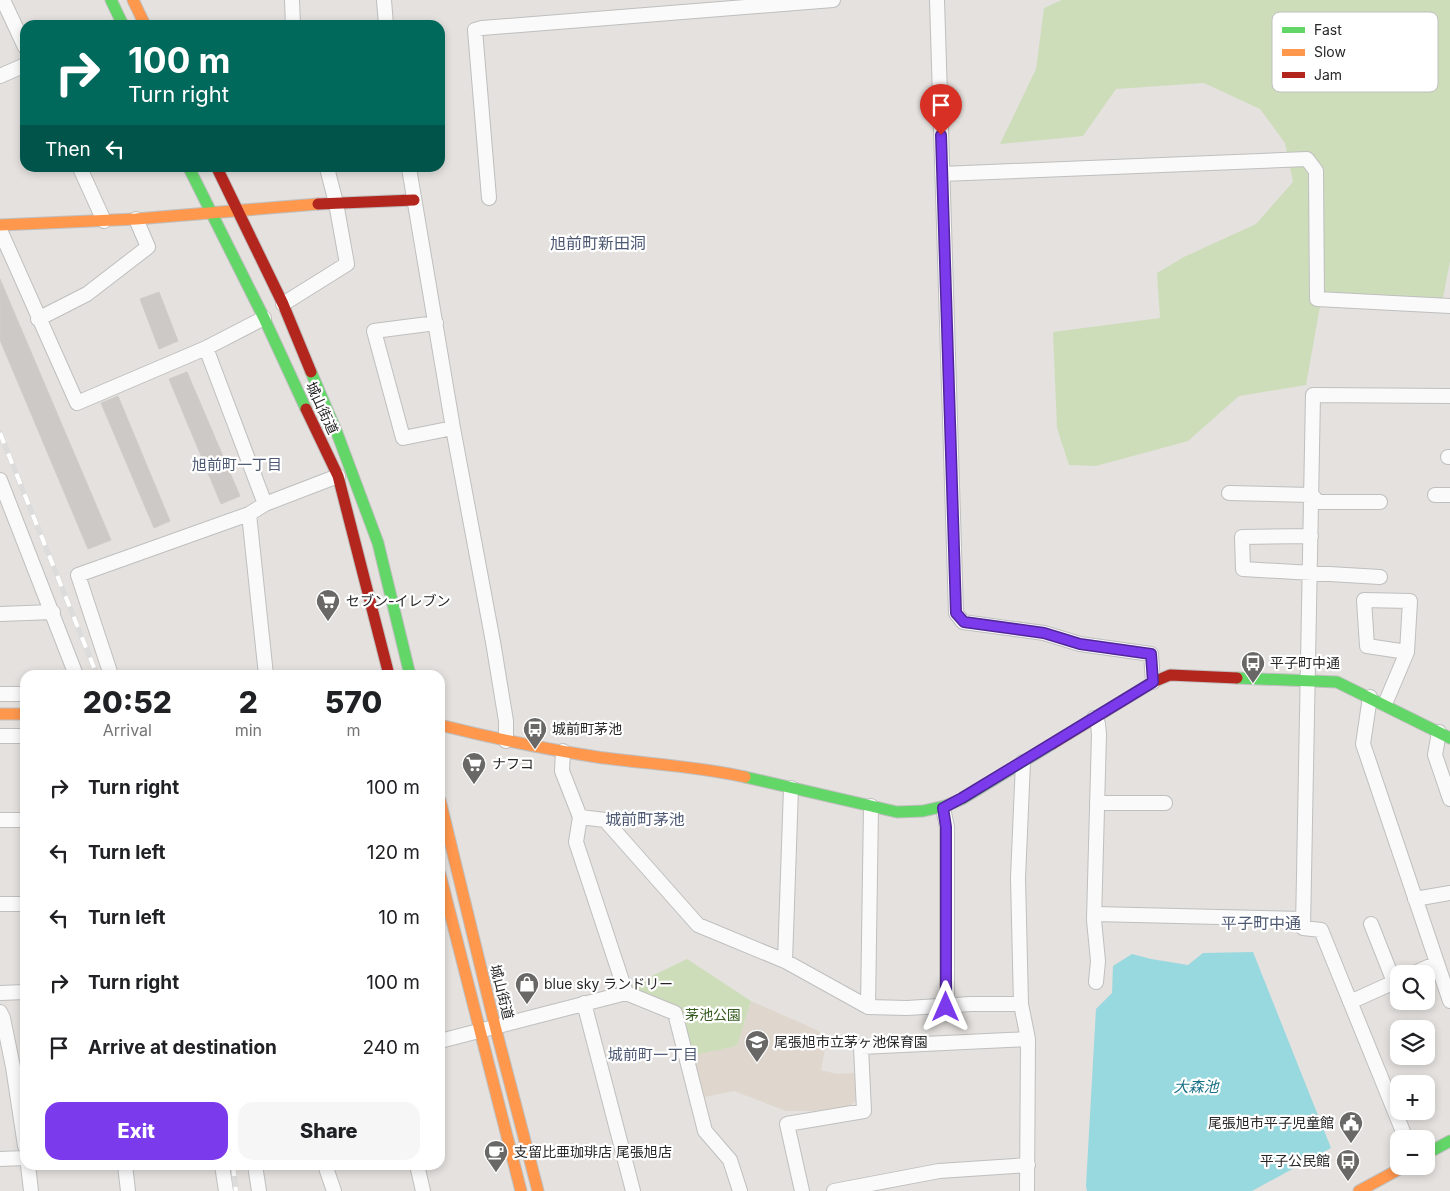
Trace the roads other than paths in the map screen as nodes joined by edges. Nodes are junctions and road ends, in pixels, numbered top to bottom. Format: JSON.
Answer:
{"nodes":[{"id":1,"x":3,"y":0,"type":"edge"},
{"id":2,"x":111,"y":0,"type":"edge"},
{"id":3,"x":292,"y":0,"type":"edge"},
{"id":4,"x":384,"y":0,"type":"edge"},
{"id":5,"x":833,"y":0,"type":"edge"},
{"id":6,"x":937,"y":0,"type":"edge"},
{"id":7,"x":138,"y":2,"type":"edge"},
{"id":8,"x":121,"y":20,"type":"edge"},
{"id":9,"x":143,"y":20,"type":"edge"},
{"id":10,"x":293,"y":20,"type":"edge"},
{"id":11,"x":386,"y":20,"type":"edge"},
{"id":12,"x":20,"y":36,"type":"edge"},
{"id":13,"x":20,"y":67,"type":"edge"},
{"id":14,"x":0,"y":76,"type":"edge"},
{"id":15,"x":82,"y":172,"type":"edge"},
{"id":16,"x":191,"y":172,"type":"edge"},
{"id":17,"x":219,"y":172,"type":"edge"},
{"id":18,"x":328,"y":172,"type":"edge"},
{"id":19,"x":410,"y":172,"type":"edge"},
{"id":20,"x":942,"y":174,"type":"junction"},
{"id":21,"x":489,"y":198,"type":"dead end"},
{"id":22,"x":414,"y":200,"type":"junction"},
{"id":23,"x":336,"y":203,"type":"junction"},
{"id":24,"x":239,"y":211,"type":"junction"},
{"id":25,"x":211,"y":213,"type":"junction"},
{"id":26,"x":136,"y":219,"type":"junction"},
{"id":27,"x":104,"y":221,"type":"junction"},
{"id":28,"x":0,"y":226,"type":"edge"},
{"id":29,"x":0,"y":230,"type":"edge"},
{"id":30,"x":283,"y":304,"type":"junction"},
{"id":31,"x":1450,"y":306,"type":"edge"},
{"id":32,"x":264,"y":318,"type":"junction"},
{"id":33,"x":38,"y":319,"type":"junction"},
{"id":34,"x":436,"y":322,"type":"junction"},
{"id":35,"x":206,"y":348,"type":"junction"},
{"id":36,"x":1450,"y":396,"type":"edge"},
{"id":37,"x":453,"y":428,"type":"junction"},
{"id":38,"x":338,"y":476,"type":"junction"},
{"id":39,"x":0,"y":480,"type":"edge"},
{"id":40,"x":1229,"y":493,"type":"dead end"},
{"id":41,"x":1312,"y":495,"type":"junction"},
{"id":42,"x":1435,"y":495,"type":"dead end"},
{"id":43,"x":1450,"y":495,"type":"edge"},
{"id":44,"x":1380,"y":502,"type":"dead end"},
{"id":45,"x":265,"y":504,"type":"junction"},
{"id":46,"x":249,"y":514,"type":"junction"},
{"id":47,"x":1311,"y":536,"type":"junction"},
{"id":48,"x":1310,"y":574,"type":"junction"},
{"id":49,"x":1380,"y":576,"type":"dead end"},
{"id":50,"x":53,"y":612,"type":"junction"},
{"id":51,"x":0,"y":614,"type":"edge"},
{"id":52,"x":1407,"y":652,"type":"junction"},
{"id":53,"x":74,"y":670,"type":"edge"},
{"id":54,"x":109,"y":670,"type":"edge"},
{"id":55,"x":265,"y":670,"type":"edge"},
{"id":56,"x":388,"y":670,"type":"edge"},
{"id":57,"x":409,"y":670,"type":"edge"},
{"id":58,"x":1308,"y":680,"type":"junction"},
{"id":59,"x":1153,"y":682,"type":"junction"},
{"id":60,"x":0,"y":694,"type":"edge"},
{"id":61,"x":20,"y":694,"type":"edge"},
{"id":62,"x":1370,"y":697,"type":"junction"},
{"id":63,"x":1384,"y":704,"type":"junction"},
{"id":64,"x":0,"y":714,"type":"edge"},
{"id":65,"x":20,"y":714,"type":"edge"},
{"id":66,"x":1094,"y":718,"type":"junction"},
{"id":67,"x":445,"y":726,"type":"edge"},
{"id":68,"x":1444,"y":735,"type":"edge"},
{"id":69,"x":0,"y":736,"type":"edge"},
{"id":70,"x":20,"y":736,"type":"edge"},
{"id":71,"x":506,"y":741,"type":"junction"},
{"id":72,"x":563,"y":751,"type":"junction"},
{"id":73,"x":1023,"y":762,"type":"junction"},
{"id":74,"x":791,"y":788,"type":"junction"},
{"id":75,"x":1450,"y":799,"type":"edge"},
{"id":76,"x":1097,"y":801,"type":"junction"},
{"id":77,"x":1165,"y":803,"type":"dead end"},
{"id":78,"x":871,"y":806,"type":"junction"},
{"id":79,"x":943,"y":808,"type":"junction"},
{"id":80,"x":580,"y":818,"type":"junction"},
{"id":81,"x":0,"y":820,"type":"edge"},
{"id":82,"x":20,"y":820,"type":"edge"},
{"id":83,"x":445,"y":821,"type":"edge"},
{"id":84,"x":1450,"y":893,"type":"edge"},
{"id":85,"x":445,"y":894,"type":"edge"},
{"id":86,"x":1415,"y":899,"type":"junction"},
{"id":87,"x":0,"y":904,"type":"edge"},
{"id":88,"x":20,"y":904,"type":"edge"},
{"id":89,"x":1094,"y":914,"type":"junction"},
{"id":90,"x":1302,"y":919,"type":"junction"},
{"id":91,"x":1370,"y":924,"type":"dead end"},
{"id":92,"x":785,"y":960,"type":"junction"},
{"id":93,"x":1437,"y":963,"type":"junction"},
{"id":94,"x":1432,"y":965,"type":"edge"},
{"id":95,"x":1390,"y":968,"type":"edge"},
{"id":96,"x":1096,"y":982,"type":"dead end"},
{"id":97,"x":1390,"y":984,"type":"edge"},
{"id":98,"x":1447,"y":984,"type":"edge"},
{"id":99,"x":20,"y":992,"type":"edge"},
{"id":100,"x":626,"y":992,"type":"junction"},
{"id":101,"x":0,"y":993,"type":"edge"},
{"id":102,"x":1450,"y":1000,"type":"edge"},
{"id":103,"x":1350,"y":1002,"type":"junction"},
{"id":104,"x":584,"y":1003,"type":"junction"},
{"id":105,"x":1021,"y":1004,"type":"junction"},
{"id":106,"x":868,"y":1007,"type":"junction"},
{"id":107,"x":946,"y":1007,"type":"junction"},
{"id":108,"x":0,"y":1012,"type":"edge"},
{"id":109,"x":495,"y":1026,"type":"junction"},
{"id":110,"x":480,"y":1031,"type":"junction"},
{"id":111,"x":1028,"y":1039,"type":"junction"},
{"id":112,"x":445,"y":1041,"type":"edge"},
{"id":113,"x":20,"y":1110,"type":"edge"},
{"id":114,"x":1402,"y":1130,"type":"edge"},
{"id":115,"x":1450,"y":1141,"type":"edge"},
{"id":116,"x":1435,"y":1149,"type":"edge"},
{"id":117,"x":20,"y":1158,"type":"edge"},
{"id":118,"x":0,"y":1159,"type":"edge"},
{"id":119,"x":1028,"y":1165,"type":"junction"},
{"id":120,"x":29,"y":1170,"type":"edge"},
{"id":121,"x":126,"y":1170,"type":"edge"},
{"id":122,"x":223,"y":1170,"type":"edge"},
{"id":123,"x":256,"y":1170,"type":"edge"},
{"id":124,"x":327,"y":1170,"type":"edge"},
{"id":125,"x":418,"y":1170,"type":"edge"},
{"id":126,"x":1390,"y":1174,"type":"edge"},
{"id":127,"x":31,"y":1191,"type":"edge"},
{"id":128,"x":128,"y":1191,"type":"edge"},
{"id":129,"x":226,"y":1191,"type":"edge"},
{"id":130,"x":259,"y":1191,"type":"edge"},
{"id":131,"x":334,"y":1191,"type":"edge"},
{"id":132,"x":423,"y":1191,"type":"edge"},
{"id":133,"x":521,"y":1191,"type":"edge"},
{"id":134,"x":538,"y":1191,"type":"edge"},
{"id":135,"x":633,"y":1191,"type":"edge"},
{"id":136,"x":740,"y":1191,"type":"edge"},
{"id":137,"x":802,"y":1191,"type":"edge"},
{"id":138,"x":834,"y":1191,"type":"edge"},
{"id":139,"x":1027,"y":1191,"type":"edge"},
{"id":140,"x":1359,"y":1191,"type":"edge"}],
"edges":[{"from":1,"to":12,"type":"street"},
{"from":2,"to":8,"type":"street"},
{"from":3,"to":10,"type":"street"},
{"from":4,"to":11,"type":"street"},
{"from":5,"to":21,"type":"street"},
{"from":6,"to":20,"type":"street"},
{"from":7,"to":9,"type":"street"},
{"from":13,"to":14,"type":"street"},
{"from":15,"to":27,"type":"street"},
{"from":16,"to":25,"type":"street","name":"城山街道"},
{"from":17,"to":24,"type":"street","name":"城山街道"},
{"from":18,"to":23,"type":"street"},
{"from":19,"to":22,"type":"street"},
{"from":20,"to":31,"type":"street"},
{"from":20,"to":59,"type":"street"},
{"from":22,"to":23,"type":"street"},
{"from":22,"to":34,"type":"street"},
{"from":23,"to":24,"type":"street"},
{"from":23,"to":30,"type":"street"},
{"from":24,"to":25,"type":"street"},
{"from":24,"to":30,"type":"street","name":"城山街道"},
{"from":25,"to":26,"type":"street"},
{"from":25,"to":32,"type":"street","name":"城山街道"},
{"from":26,"to":27,"type":"street"},
{"from":26,"to":33,"type":"street"},
{"from":27,"to":28,"type":"street"},
{"from":29,"to":33,"type":"street"},
{"from":30,"to":57,"type":"street","name":"城山街道"},
{"from":32,"to":35,"type":"street"},
{"from":32,"to":38,"type":"street","name":"城山街道"},
{"from":33,"to":35,"type":"street"},
{"from":34,"to":37,"type":"street"},
{"from":34,"to":37,"type":"street"},
{"from":35,"to":45,"type":"street"},
{"from":36,"to":41,"type":"street"},
{"from":37,"to":71,"type":"street"},
{"from":38,"to":45,"type":"street"},
{"from":38,"to":56,"type":"street","name":"城山街道"},
{"from":39,"to":50,"type":"street"},
{"from":40,"to":41,"type":"street"},
{"from":41,"to":44,"type":"street"},
{"from":41,"to":47,"type":"street"},
{"from":42,"to":43,"type":"street"},
{"from":45,"to":46,"type":"street"},
{"from":46,"to":54,"type":"street"},
{"from":46,"to":55,"type":"street"},
{"from":47,"to":48,"type":"street"},
{"from":47,"to":48,"type":"street"},
{"from":48,"to":49,"type":"street"},
{"from":48,"to":58,"type":"street"},
{"from":50,"to":51,"type":"street"},
{"from":50,"to":53,"type":"street"},
{"from":52,"to":52,"type":"street"},
{"from":52,"to":63,"type":"street"},
{"from":58,"to":59,"type":"street"},
{"from":58,"to":62,"type":"street"},
{"from":58,"to":90,"type":"street"},
{"from":59,"to":66,"type":"street"},
{"from":60,"to":61,"type":"street"},
{"from":62,"to":63,"type":"street"},
{"from":62,"to":86,"type":"street"},
{"from":63,"to":68,"type":"street"},
{"from":64,"to":65,"type":"street"},
{"from":66,"to":73,"type":"street"},
{"from":66,"to":76,"type":"street"},
{"from":67,"to":71,"type":"street"},
{"from":68,"to":75,"type":"street"},
{"from":69,"to":70,"type":"street"},
{"from":71,"to":72,"type":"street"},
{"from":72,"to":74,"type":"street"},
{"from":72,"to":80,"type":"street"},
{"from":73,"to":79,"type":"street"},
{"from":73,"to":105,"type":"street"},
{"from":74,"to":78,"type":"street"},
{"from":74,"to":92,"type":"street"},
{"from":76,"to":77,"type":"street"},
{"from":76,"to":89,"type":"street"},
{"from":78,"to":79,"type":"street"},
{"from":78,"to":106,"type":"street"},
{"from":79,"to":107,"type":"street"},
{"from":80,"to":92,"type":"street"},
{"from":80,"to":100,"type":"street"},
{"from":81,"to":82,"type":"street"},
{"from":83,"to":109,"type":"street","name":"城山街道"},
{"from":84,"to":86,"type":"street"},
{"from":85,"to":110,"type":"street"},
{"from":86,"to":93,"type":"street"},
{"from":87,"to":88,"type":"street"},
{"from":89,"to":90,"type":"street"},
{"from":89,"to":96,"type":"street"},
{"from":90,"to":103,"type":"street"},
{"from":91,"to":95,"type":"street"},
{"from":92,"to":106,"type":"street"},
{"from":93,"to":94,"type":"street"},
{"from":93,"to":98,"type":"street"},
{"from":97,"to":103,"type":"street"},
{"from":98,"to":102,"type":"street"},
{"from":99,"to":101,"type":"street"},
{"from":100,"to":104,"type":"street"},
{"from":100,"to":136,"type":"street"},
{"from":103,"to":114,"type":"street"},
{"from":104,"to":109,"type":"street"},
{"from":104,"to":135,"type":"street"},
{"from":105,"to":107,"type":"street"},
{"from":105,"to":111,"type":"street"},
{"from":106,"to":107,"type":"street"},
{"from":108,"to":113,"type":"street"},
{"from":109,"to":110,"type":"street"},
{"from":109,"to":134,"type":"street","name":"城山街道"},
{"from":110,"to":112,"type":"street"},
{"from":110,"to":133,"type":"street"},
{"from":111,"to":119,"type":"street"},
{"from":111,"to":137,"type":"street"},
{"from":115,"to":116,"type":"street"},
{"from":117,"to":118,"type":"street"},
{"from":119,"to":138,"type":"street"},
{"from":119,"to":139,"type":"street"},
{"from":120,"to":127,"type":"street"},
{"from":121,"to":128,"type":"street"},
{"from":122,"to":129,"type":"street"},
{"from":123,"to":130,"type":"street"},
{"from":124,"to":131,"type":"street"},
{"from":125,"to":132,"type":"street"},
{"from":126,"to":140,"type":"street"}]}
